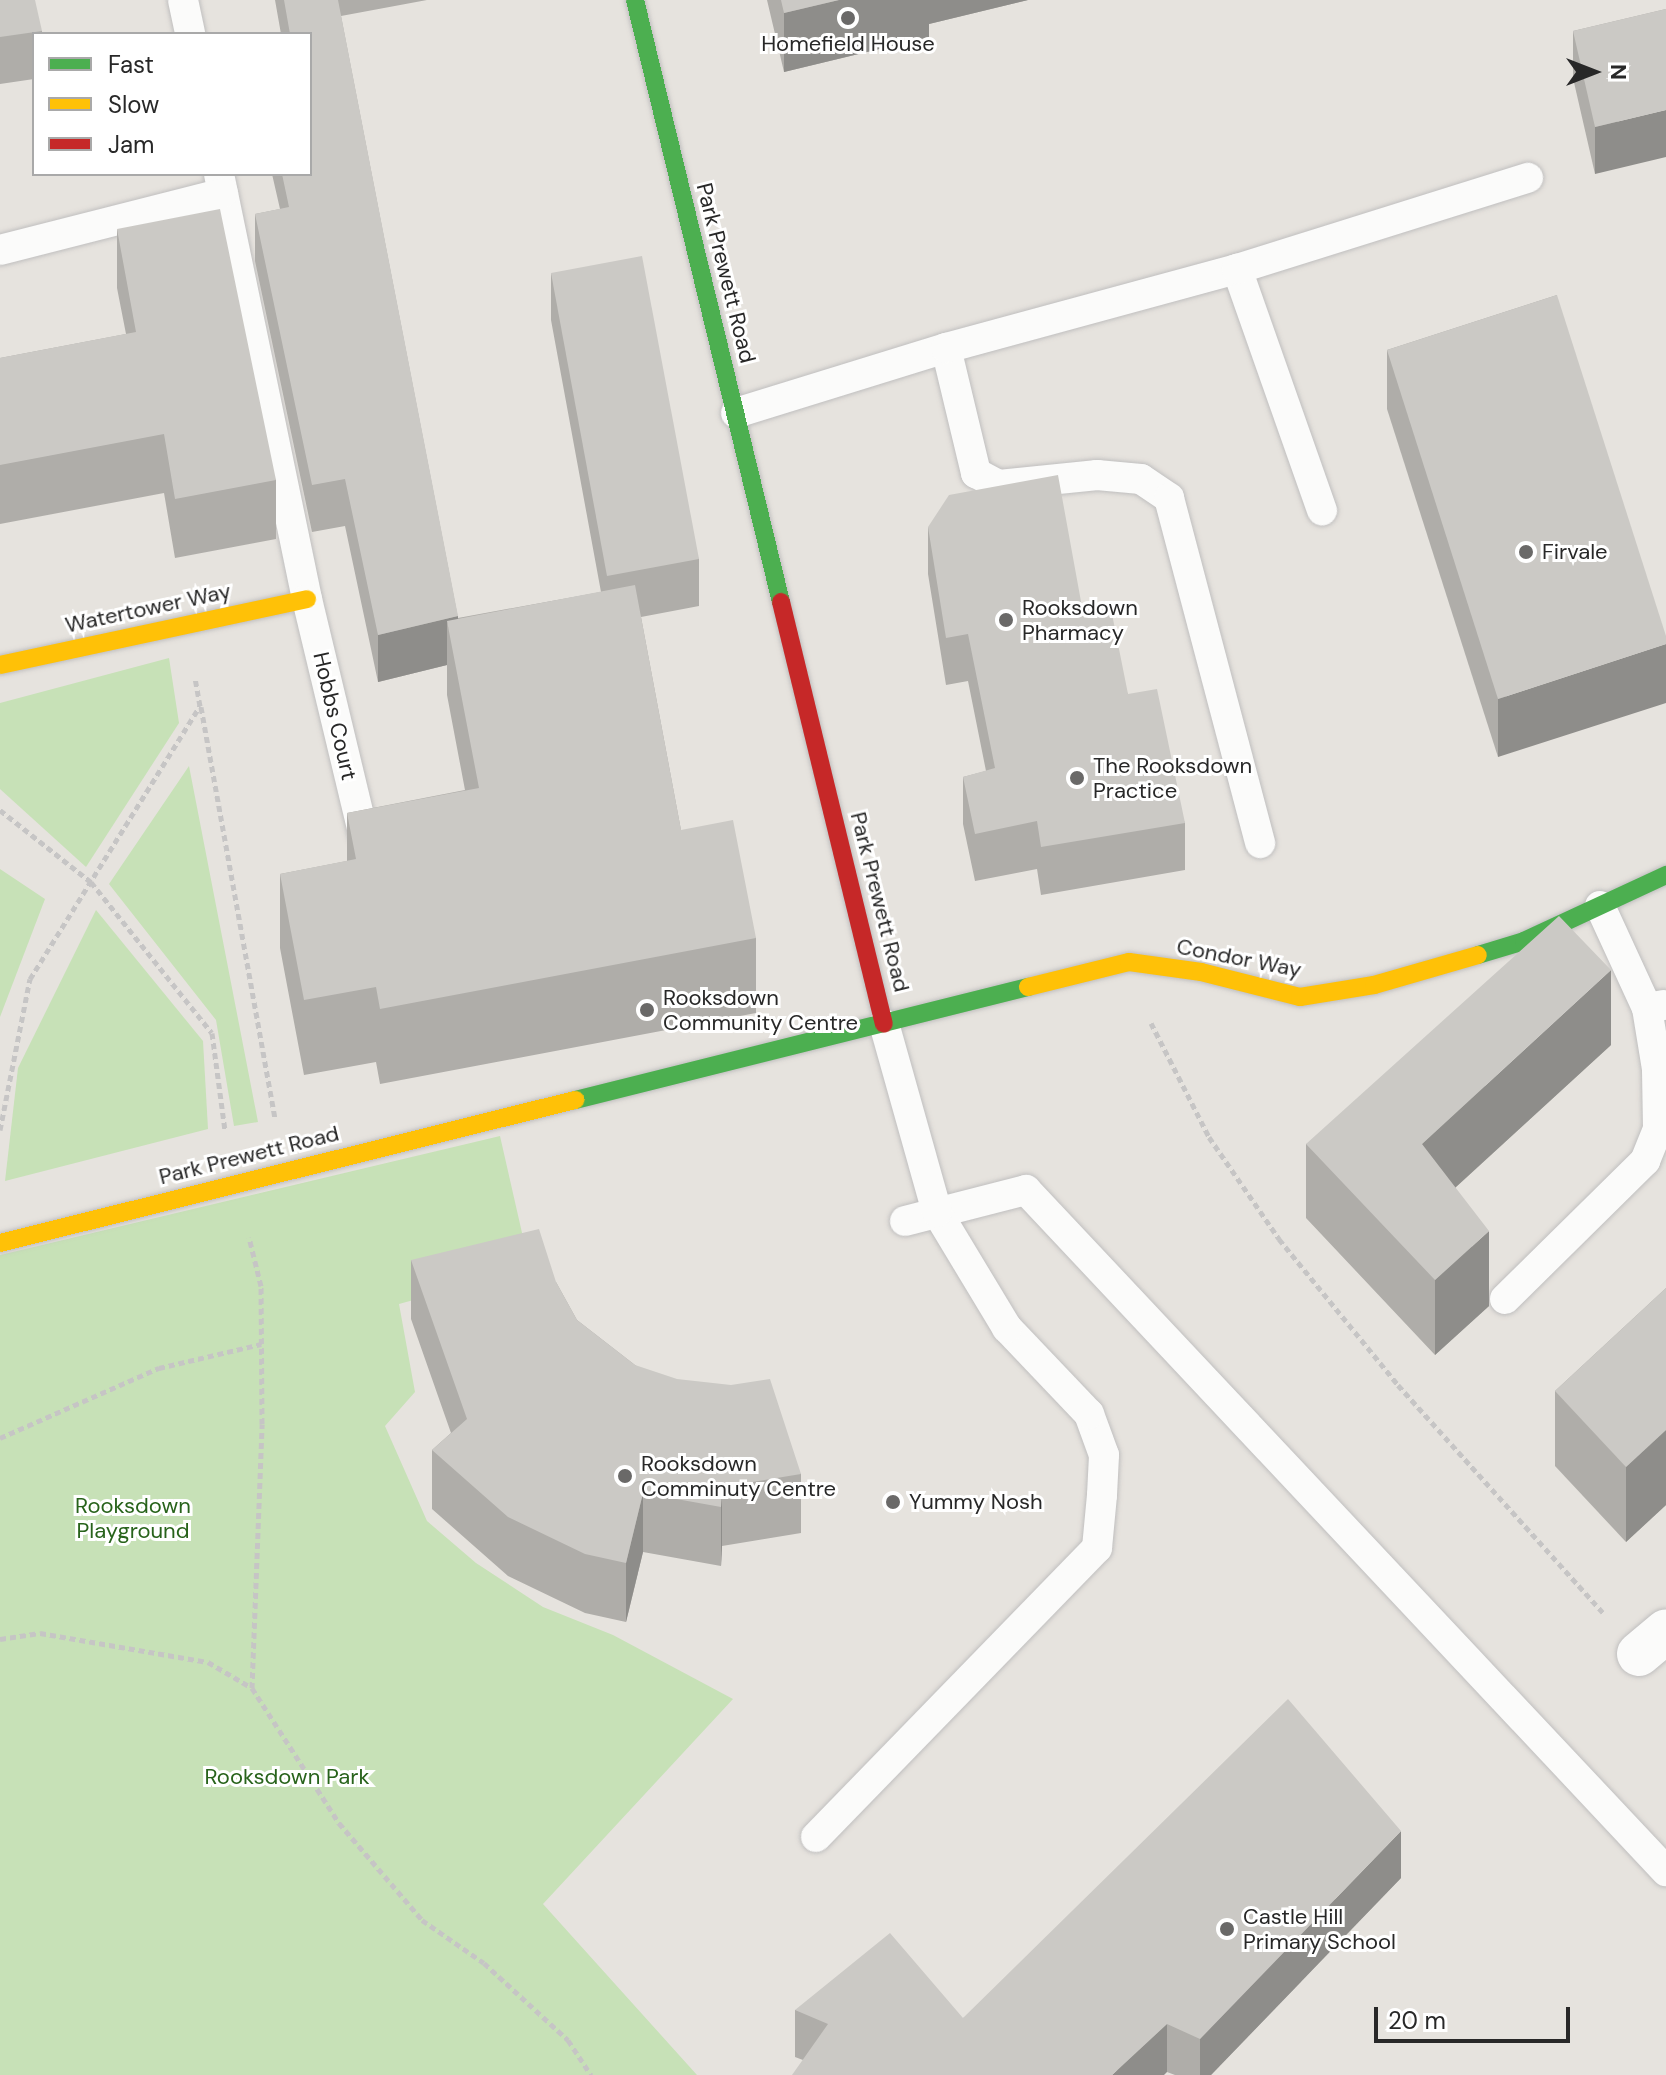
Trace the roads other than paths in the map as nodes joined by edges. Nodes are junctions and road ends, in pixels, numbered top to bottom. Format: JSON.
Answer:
{"nodes":[{"id":1,"x":183,"y":0,"type":"edge"},
{"id":2,"x":635,"y":0,"type":"edge"},
{"id":3,"x":190,"y":32,"type":"edge"},
{"id":4,"x":1528,"y":178,"type":"dead end"},
{"id":5,"x":221,"y":183,"type":"edge"},
{"id":6,"x":0,"y":250,"type":"edge"},
{"id":7,"x":1237,"y":269,"type":"junction"},
{"id":8,"x":946,"y":348,"type":"junction"},
{"id":9,"x":736,"y":413,"type":"junction"},
{"id":10,"x":1322,"y":510,"type":"dead end"},
{"id":11,"x":307,"y":599,"type":"junction"},
{"id":12,"x":0,"y":665,"type":"edge"},
{"id":13,"x":363,"y":833,"type":"edge"},
{"id":14,"x":1260,"y":843,"type":"dead end"},
{"id":15,"x":1666,"y":875,"type":"edge"},
{"id":16,"x":1600,"y":906,"type":"junction"},
{"id":17,"x":1656,"y":1006,"type":"edge"},
{"id":18,"x":884,"y":1024,"type":"junction"},
{"id":19,"x":937,"y":1212,"type":"junction"},
{"id":20,"x":905,"y":1221,"type":"dead end"},
{"id":21,"x":0,"y":1243,"type":"edge"},
{"id":22,"x":1505,"y":1299,"type":"dead end"},
{"id":23,"x":816,"y":1837,"type":"dead end"},
{"id":24,"x":1666,"y":1871,"type":"edge"}],
"edges":[{"from":1,"to":3,"type":"lane"},
{"from":2,"to":9,"type":"street","name":"Park Prewett Road"},
{"from":4,"to":7,"type":"lane"},
{"from":5,"to":6,"type":"lane"},
{"from":5,"to":11,"type":"lane","name":"Hobbs Court"},
{"from":7,"to":8,"type":"lane"},
{"from":7,"to":10,"type":"lane"},
{"from":8,"to":9,"type":"lane"},
{"from":8,"to":14,"type":"lane"},
{"from":9,"to":18,"type":"street","name":"Park Prewett Road"},
{"from":11,"to":12,"type":"street","name":"Watertower Way"},
{"from":11,"to":13,"type":"lane","name":"Hobbs Court"},
{"from":15,"to":16,"type":"street","name":"Condor Way"},
{"from":16,"to":17,"type":"lane"},
{"from":16,"to":18,"type":"street","name":"Condor Way"},
{"from":17,"to":22,"type":"lane"},
{"from":18,"to":19,"type":"lane"},
{"from":18,"to":21,"type":"street","name":"Park Prewett Road"},
{"from":19,"to":20,"type":"lane"},
{"from":19,"to":23,"type":"lane"},
{"from":19,"to":24,"type":"lane"}]}
